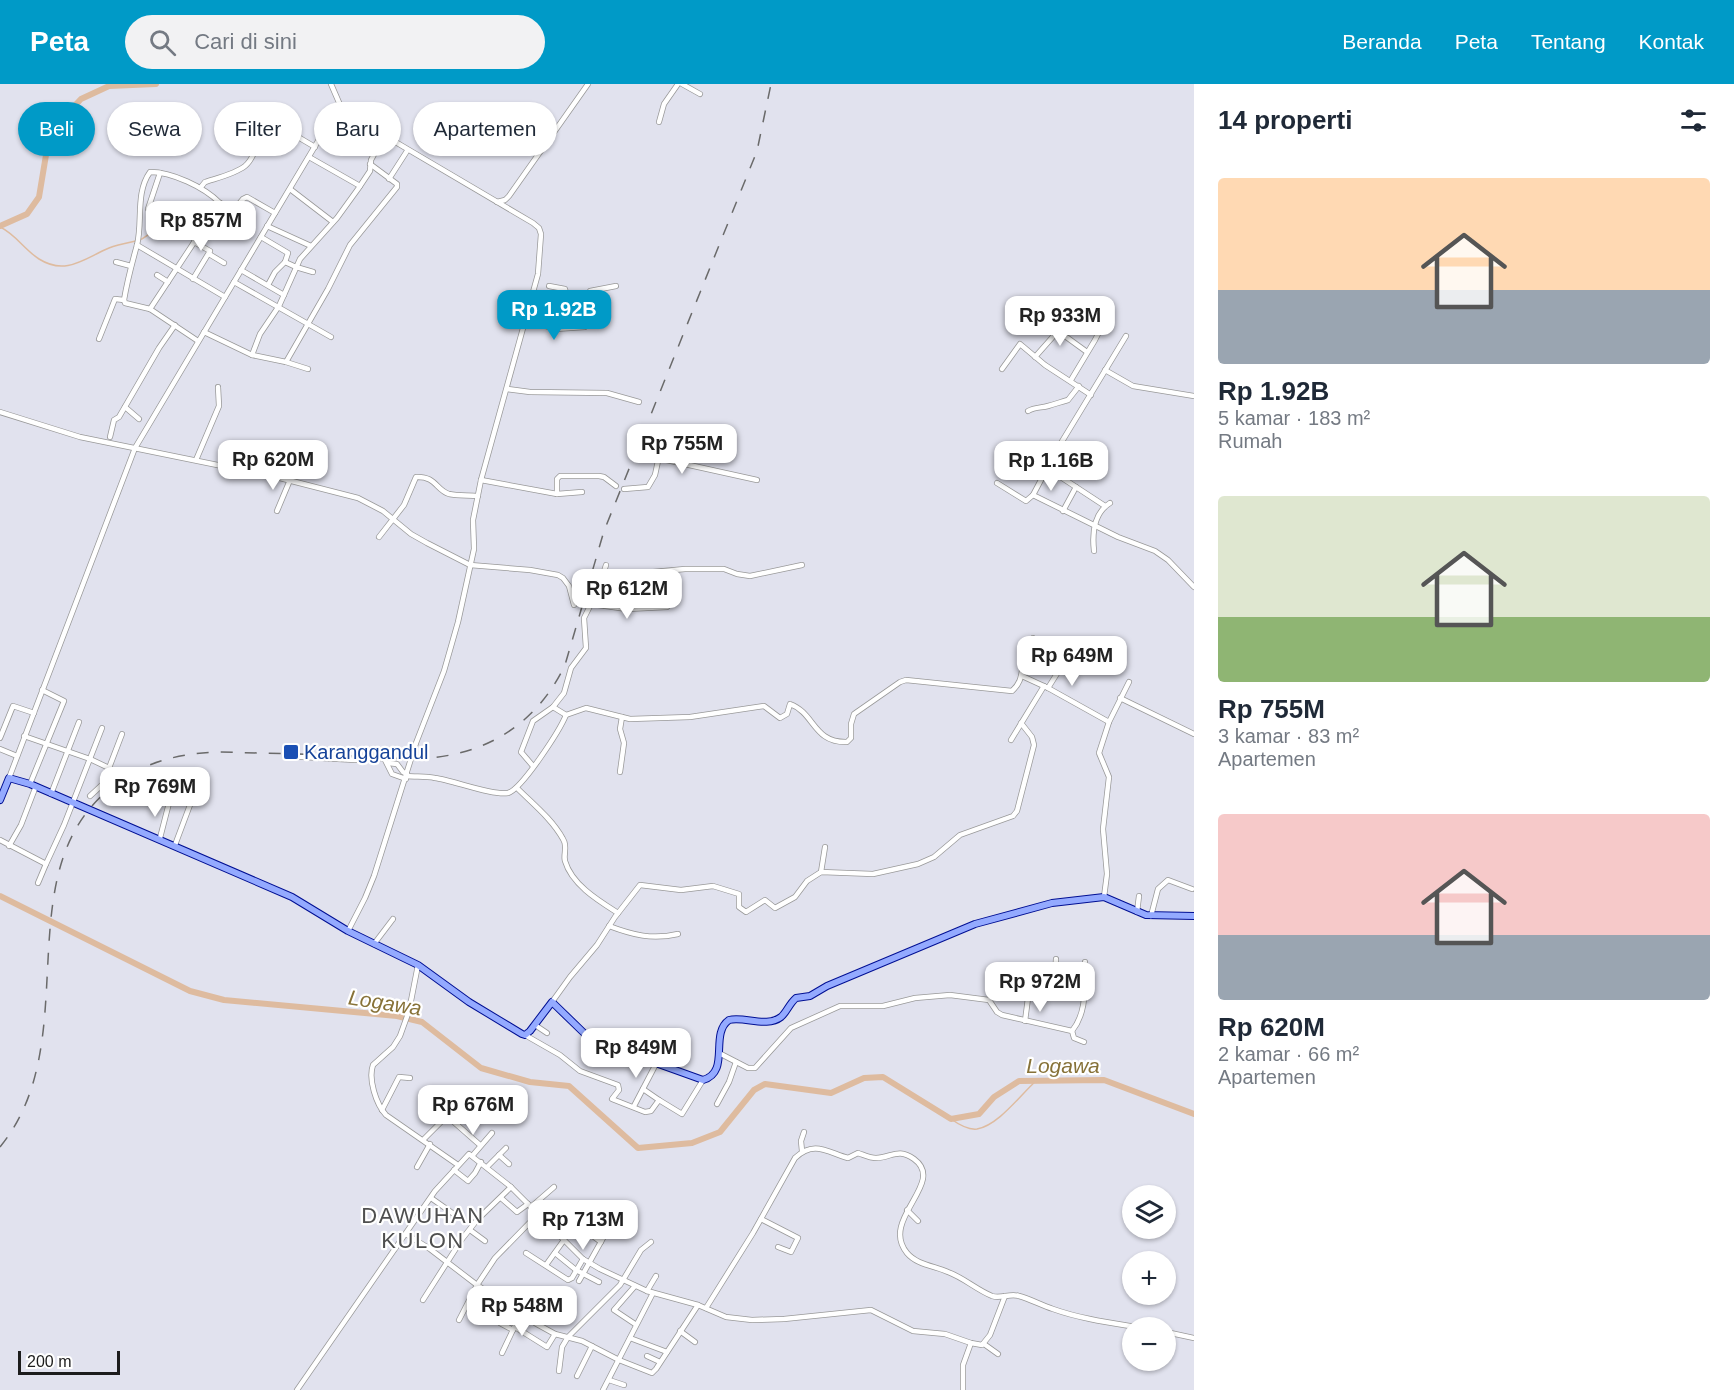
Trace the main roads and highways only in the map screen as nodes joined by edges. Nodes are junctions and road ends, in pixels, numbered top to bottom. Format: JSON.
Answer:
{"nodes":[{"id":1,"x":0,"y":800,"type":"edge"},
{"id":2,"x":1194,"y":916,"type":"edge"}],
"edges":[{"from":1,"to":2,"type":"main road"}]}
